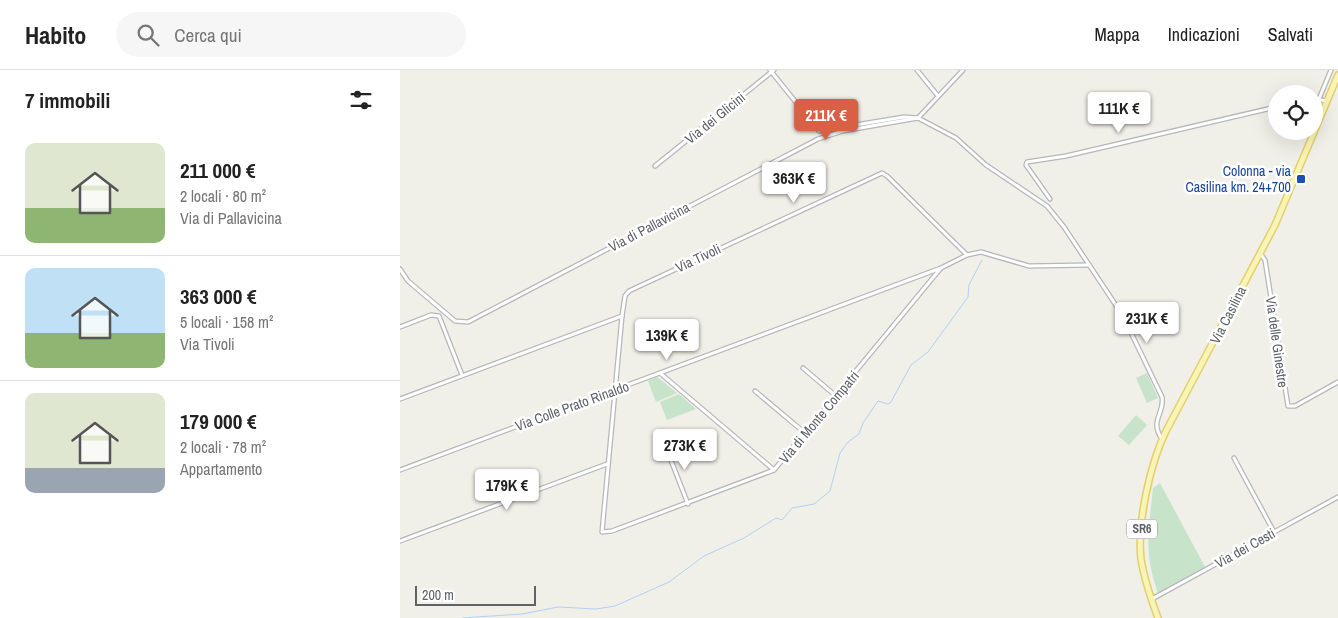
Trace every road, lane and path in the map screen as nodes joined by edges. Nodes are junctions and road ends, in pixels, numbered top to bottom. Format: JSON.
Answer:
{"nodes":[{"id":1,"x":917,"y":70,"type":"edge"},
{"id":2,"x":963,"y":70,"type":"edge"},
{"id":3,"x":1331,"y":70,"type":"edge"},
{"id":4,"x":772,"y":71,"type":"edge"},
{"id":5,"x":1338,"y":75,"type":"edge"},
{"id":6,"x":1323,"y":91,"type":"edge"},
{"id":7,"x":938,"y":96,"type":"junction"},
{"id":8,"x":1323,"y":100,"type":"edge"},
{"id":9,"x":1328,"y":101,"type":"junction"},
{"id":10,"x":1268,"y":110,"type":"edge"},
{"id":11,"x":918,"y":118,"type":"junction"},
{"id":12,"x":655,"y":166,"type":"dead end"},
{"id":13,"x":1050,"y":199,"type":"dead end"},
{"id":14,"x":1260,"y":253,"type":"junction"},
{"id":15,"x":967,"y":255,"type":"junction"},
{"id":16,"x":1089,"y":265,"type":"junction"},
{"id":17,"x":941,"y":268,"type":"junction"},
{"id":18,"x":400,"y":269,"type":"edge"},
{"id":19,"x":622,"y":316,"type":"junction"},
{"id":20,"x":400,"y":327,"type":"edge"},
{"id":21,"x":804,"y":368,"type":"dead end"},
{"id":22,"x":660,"y":373,"type":"junction"},
{"id":23,"x":462,"y":375,"type":"junction"},
{"id":24,"x":1338,"y":382,"type":"edge"},
{"id":25,"x":614,"y":390,"type":"junction"},
{"id":26,"x":755,"y":390,"type":"dead end"},
{"id":27,"x":836,"y":396,"type":"junction"},
{"id":28,"x":400,"y":399,"type":"edge"},
{"id":29,"x":805,"y":433,"type":"junction"},
{"id":30,"x":1163,"y":439,"type":"junction"},
{"id":31,"x":665,"y":445,"type":"dead end"},
{"id":32,"x":1234,"y":458,"type":"dead end"},
{"id":33,"x":607,"y":464,"type":"junction"},
{"id":34,"x":400,"y":470,"type":"edge"},
{"id":35,"x":774,"y":470,"type":"junction"},
{"id":36,"x":1338,"y":497,"type":"edge"},
{"id":37,"x":688,"y":504,"type":"junction"},
{"id":38,"x":1274,"y":532,"type":"junction"},
{"id":39,"x":603,"y":533,"type":"joint"},
{"id":40,"x":400,"y":541,"type":"edge"},
{"id":41,"x":1152,"y":599,"type":"junction"},
{"id":42,"x":1158,"y":618,"type":"edge"}],
"edges":[{"from":1,"to":7,"type":"street"},
{"from":2,"to":7,"type":"street"},
{"from":3,"to":6,"type":"street"},
{"from":4,"to":11,"type":"street"},
{"from":4,"to":12,"type":"street","name":"Via dei Glicini"},
{"from":5,"to":9,"type":"main road","name":"Via Casilina","number":"SR6"},
{"from":7,"to":11,"type":"street"},
{"from":8,"to":9,"type":"street"},
{"from":9,"to":14,"type":"main road","name":"Via Casilina","number":"SR6"},
{"from":10,"to":13,"type":"street"},
{"from":11,"to":16,"type":"street"},
{"from":11,"to":18,"type":"street","name":"Via di Pallavicina"},
{"from":14,"to":24,"type":"street","name":"Via delle Ginestre"},
{"from":14,"to":30,"type":"main road","name":"Via Casilina","number":"SR6"},
{"from":15,"to":16,"type":"street"},
{"from":15,"to":17,"type":"street","name":"Via Colle Prato Rinaldo"},
{"from":15,"to":19,"type":"street","name":"Via Tivoli"},
{"from":16,"to":30,"type":"street"},
{"from":17,"to":22,"type":"street","name":"Via Colle Prato Rinaldo"},
{"from":17,"to":27,"type":"street","name":"Via di Monte Compatri"},
{"from":19,"to":23,"type":"street"},
{"from":19,"to":25,"type":"street","name":"Via Tivoli"},
{"from":20,"to":23,"type":"street"},
{"from":21,"to":27,"type":"street"},
{"from":22,"to":25,"type":"street","name":"Via Colle Prato Rinaldo"},
{"from":22,"to":35,"type":"street"},
{"from":23,"to":28,"type":"street"},
{"from":25,"to":33,"type":"street","name":"Via Tivoli"},
{"from":25,"to":34,"type":"street","name":"Via Colle Prato Rinaldo"},
{"from":26,"to":29,"type":"street"},
{"from":27,"to":29,"type":"street","name":"Via di Monte Compatri"},
{"from":29,"to":35,"type":"street","name":"Via di Monte Compatri"},
{"from":30,"to":41,"type":"main road","name":"Via Casilina","number":"SR6"},
{"from":31,"to":37,"type":"street"},
{"from":32,"to":38,"type":"street"},
{"from":33,"to":39,"type":"street","name":"Via Tivoli"},
{"from":33,"to":40,"type":"street"},
{"from":35,"to":37,"type":"street","name":"Via di Monte Compatri"},
{"from":36,"to":38,"type":"street","name":"Via dei Cesti"},
{"from":37,"to":39,"type":"street","name":"Via di Monte Compatri"},
{"from":38,"to":41,"type":"street","name":"Via dei Cesti"},
{"from":41,"to":42,"type":"main road","name":"Via Casilina","number":"SR6"}]}
